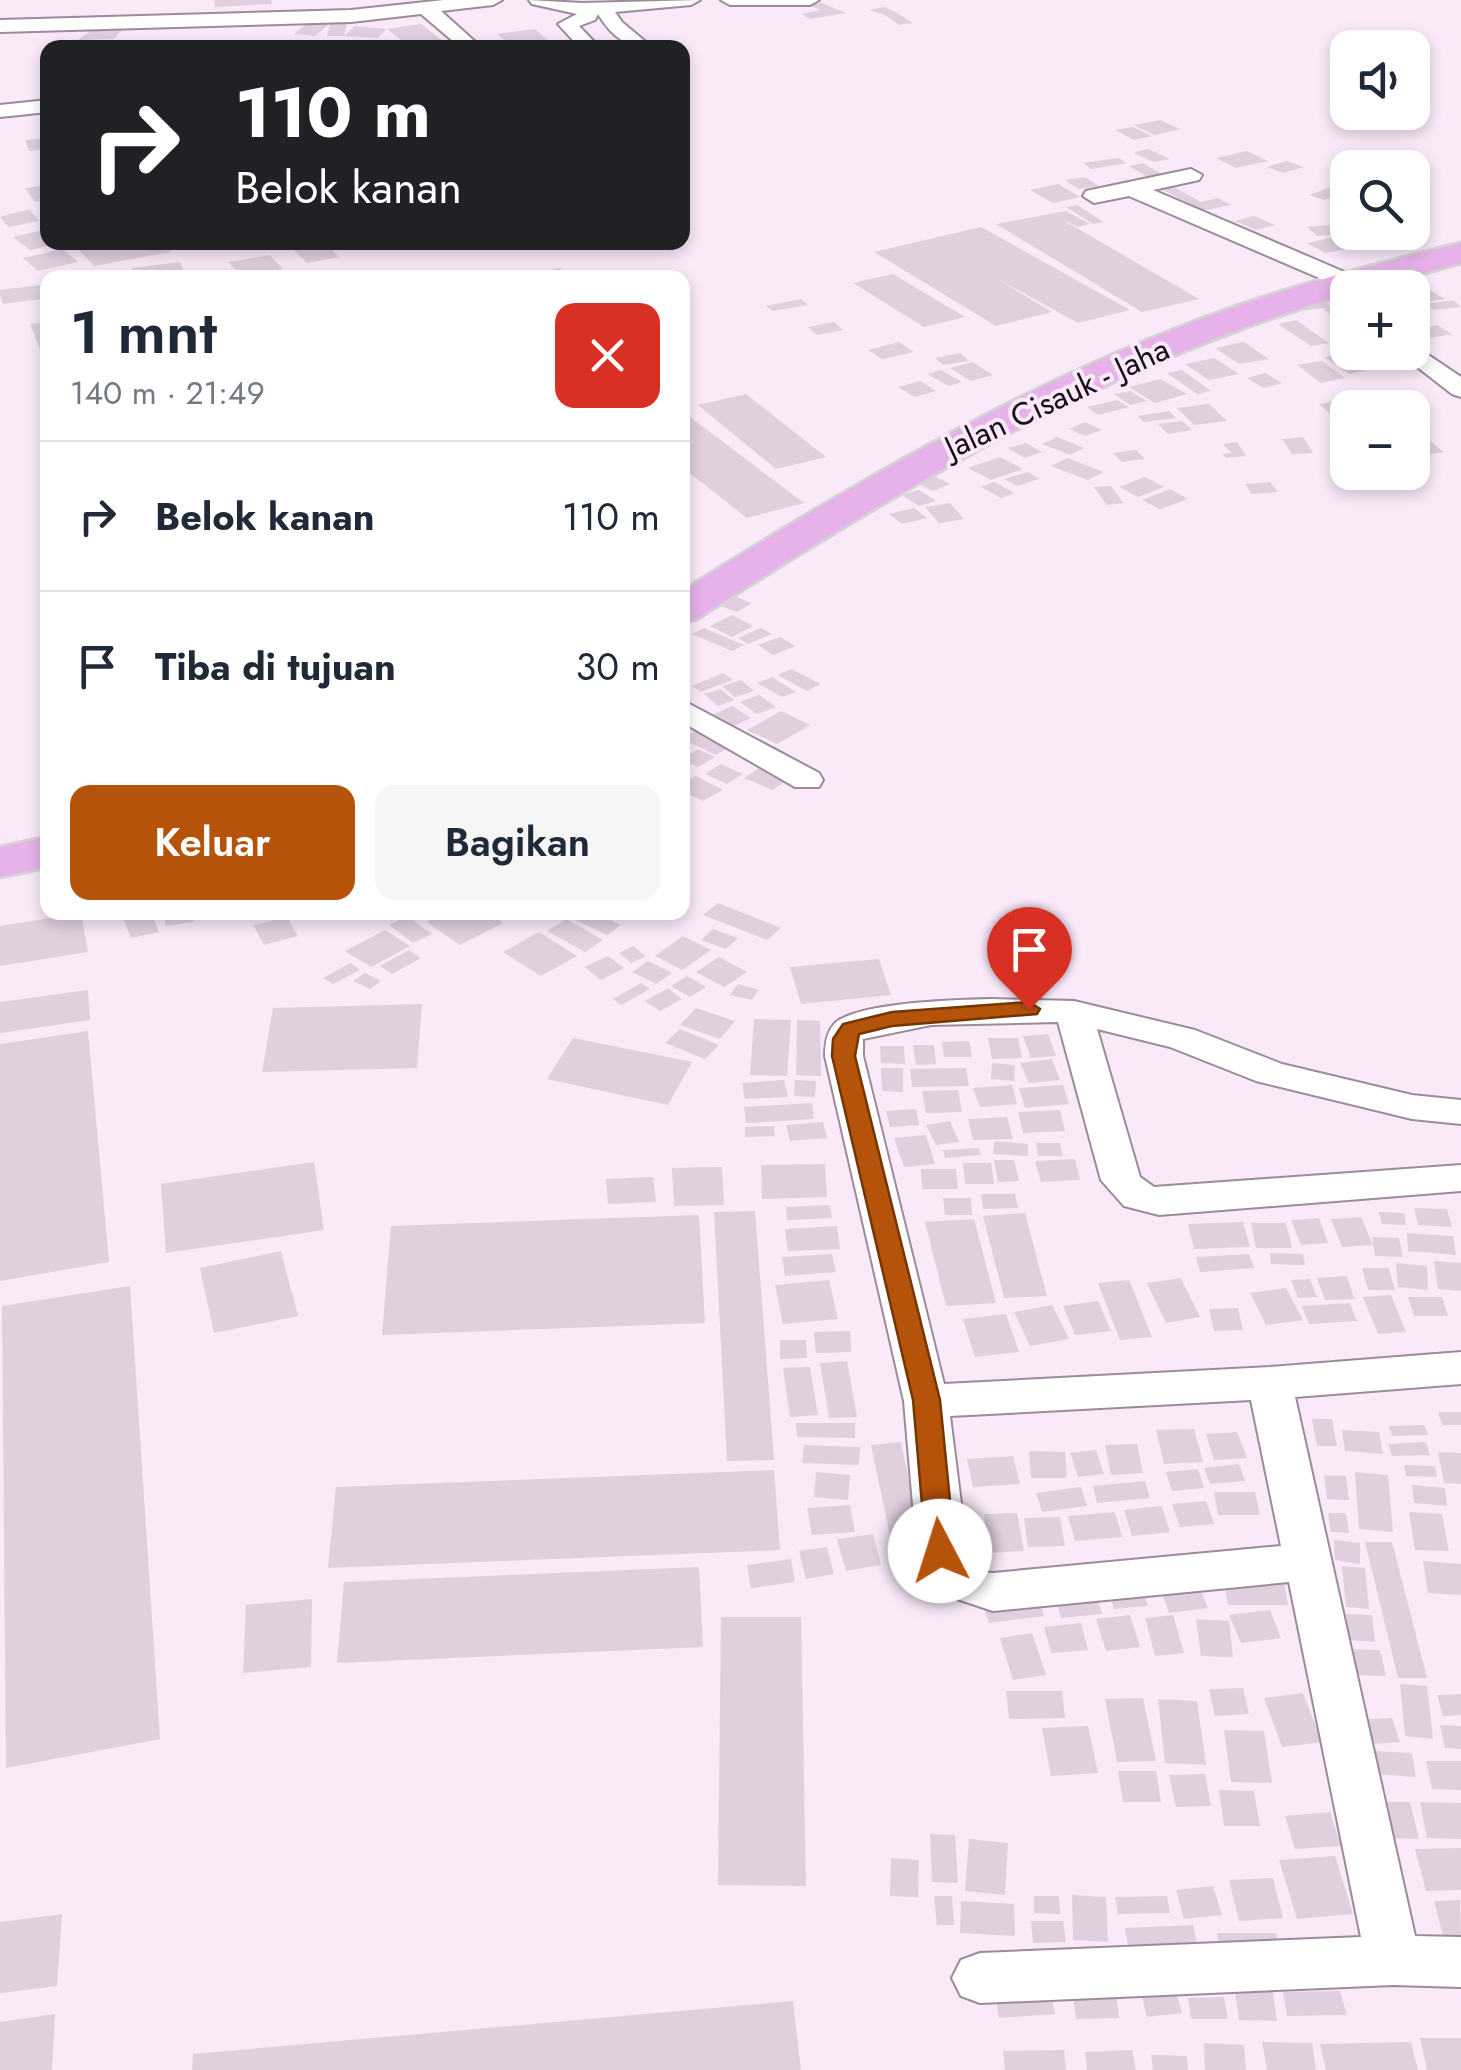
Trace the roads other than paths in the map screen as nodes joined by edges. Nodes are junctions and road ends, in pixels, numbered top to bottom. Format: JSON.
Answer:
{"nodes":[{"id":1,"x":493,"y":0,"type":"edge"},
{"id":2,"x":538,"y":0,"type":"edge"},
{"id":3,"x":690,"y":0,"type":"edge"},
{"id":4,"x":730,"y":0,"type":"edge"},
{"id":5,"x":810,"y":0,"type":"edge"},
{"id":6,"x":426,"y":8,"type":"junction"},
{"id":7,"x":598,"y":9,"type":"junction"},
{"id":8,"x":198,"y":20,"type":"junction"},
{"id":9,"x":0,"y":26,"type":"edge"},
{"id":10,"x":192,"y":40,"type":"edge"},
{"id":11,"x":464,"y":40,"type":"edge"},
{"id":12,"x":583,"y":40,"type":"edge"},
{"id":13,"x":633,"y":40,"type":"edge"},
{"id":14,"x":40,"y":107,"type":"edge"},
{"id":15,"x":0,"y":111,"type":"edge"},
{"id":16,"x":1191,"y":175,"type":"dead end"},
{"id":17,"x":1132,"y":189,"type":"junction"},
{"id":18,"x":1094,"y":196,"type":"dead end"},
{"id":19,"x":1461,"y":252,"type":"edge"},
{"id":20,"x":1407,"y":270,"type":"edge"},
{"id":21,"x":1330,"y":289,"type":"edge"},
{"id":22,"x":1330,"y":295,"type":"edge"},
{"id":23,"x":1430,"y":365,"type":"edge"},
{"id":24,"x":1461,"y":389,"type":"edge"},
{"id":25,"x":690,"y":605,"type":"edge"},
{"id":26,"x":690,"y":714,"type":"edge"},
{"id":27,"x":807,"y":780,"type":"dead end"},
{"id":28,"x":40,"y":854,"type":"edge"},
{"id":29,"x":0,"y":862,"type":"edge"},
{"id":30,"x":1074,"y":1012,"type":"junction"},
{"id":31,"x":1461,"y":1112,"type":"edge"},
{"id":32,"x":1461,"y":1178,"type":"edge"},
{"id":33,"x":1461,"y":1368,"type":"edge"},
{"id":34,"x":1270,"y":1383,"type":"junction"},
{"id":35,"x":926,"y":1400,"type":"junction"},
{"id":36,"x":1306,"y":1562,"type":"junction"},
{"id":37,"x":1392,"y":1960,"type":"junction"},
{"id":38,"x":1461,"y":1962,"type":"edge"},
{"id":39,"x":980,"y":1978,"type":"dead end"}],
"edges":[{"from":1,"to":6,"type":"street"},
{"from":2,"to":7,"type":"street"},
{"from":3,"to":7,"type":"street"},
{"from":4,"to":5,"type":"street"},
{"from":6,"to":8,"type":"street"},
{"from":6,"to":11,"type":"street"},
{"from":7,"to":12,"type":"street"},
{"from":7,"to":13,"type":"street"},
{"from":8,"to":9,"type":"street"},
{"from":8,"to":10,"type":"street"},
{"from":14,"to":15,"type":"street"},
{"from":16,"to":17,"type":"street"},
{"from":17,"to":18,"type":"street"},
{"from":17,"to":21,"type":"street"},
{"from":19,"to":20,"type":"main road","name":"Jalan Cisauk - Jaha"},
{"from":22,"to":25,"type":"main road","name":"Jalan Cisauk - Jaha"},
{"from":23,"to":24,"type":"street"},
{"from":26,"to":27,"type":"street"},
{"from":28,"to":29,"type":"main road"},
{"from":30,"to":31,"type":"street"},
{"from":30,"to":32,"type":"street"},
{"from":30,"to":35,"type":"street"},
{"from":33,"to":34,"type":"street"},
{"from":34,"to":35,"type":"street"},
{"from":34,"to":36,"type":"street"},
{"from":35,"to":36,"type":"street"},
{"from":36,"to":37,"type":"street"},
{"from":37,"to":38,"type":"street"},
{"from":37,"to":39,"type":"street"}]}
